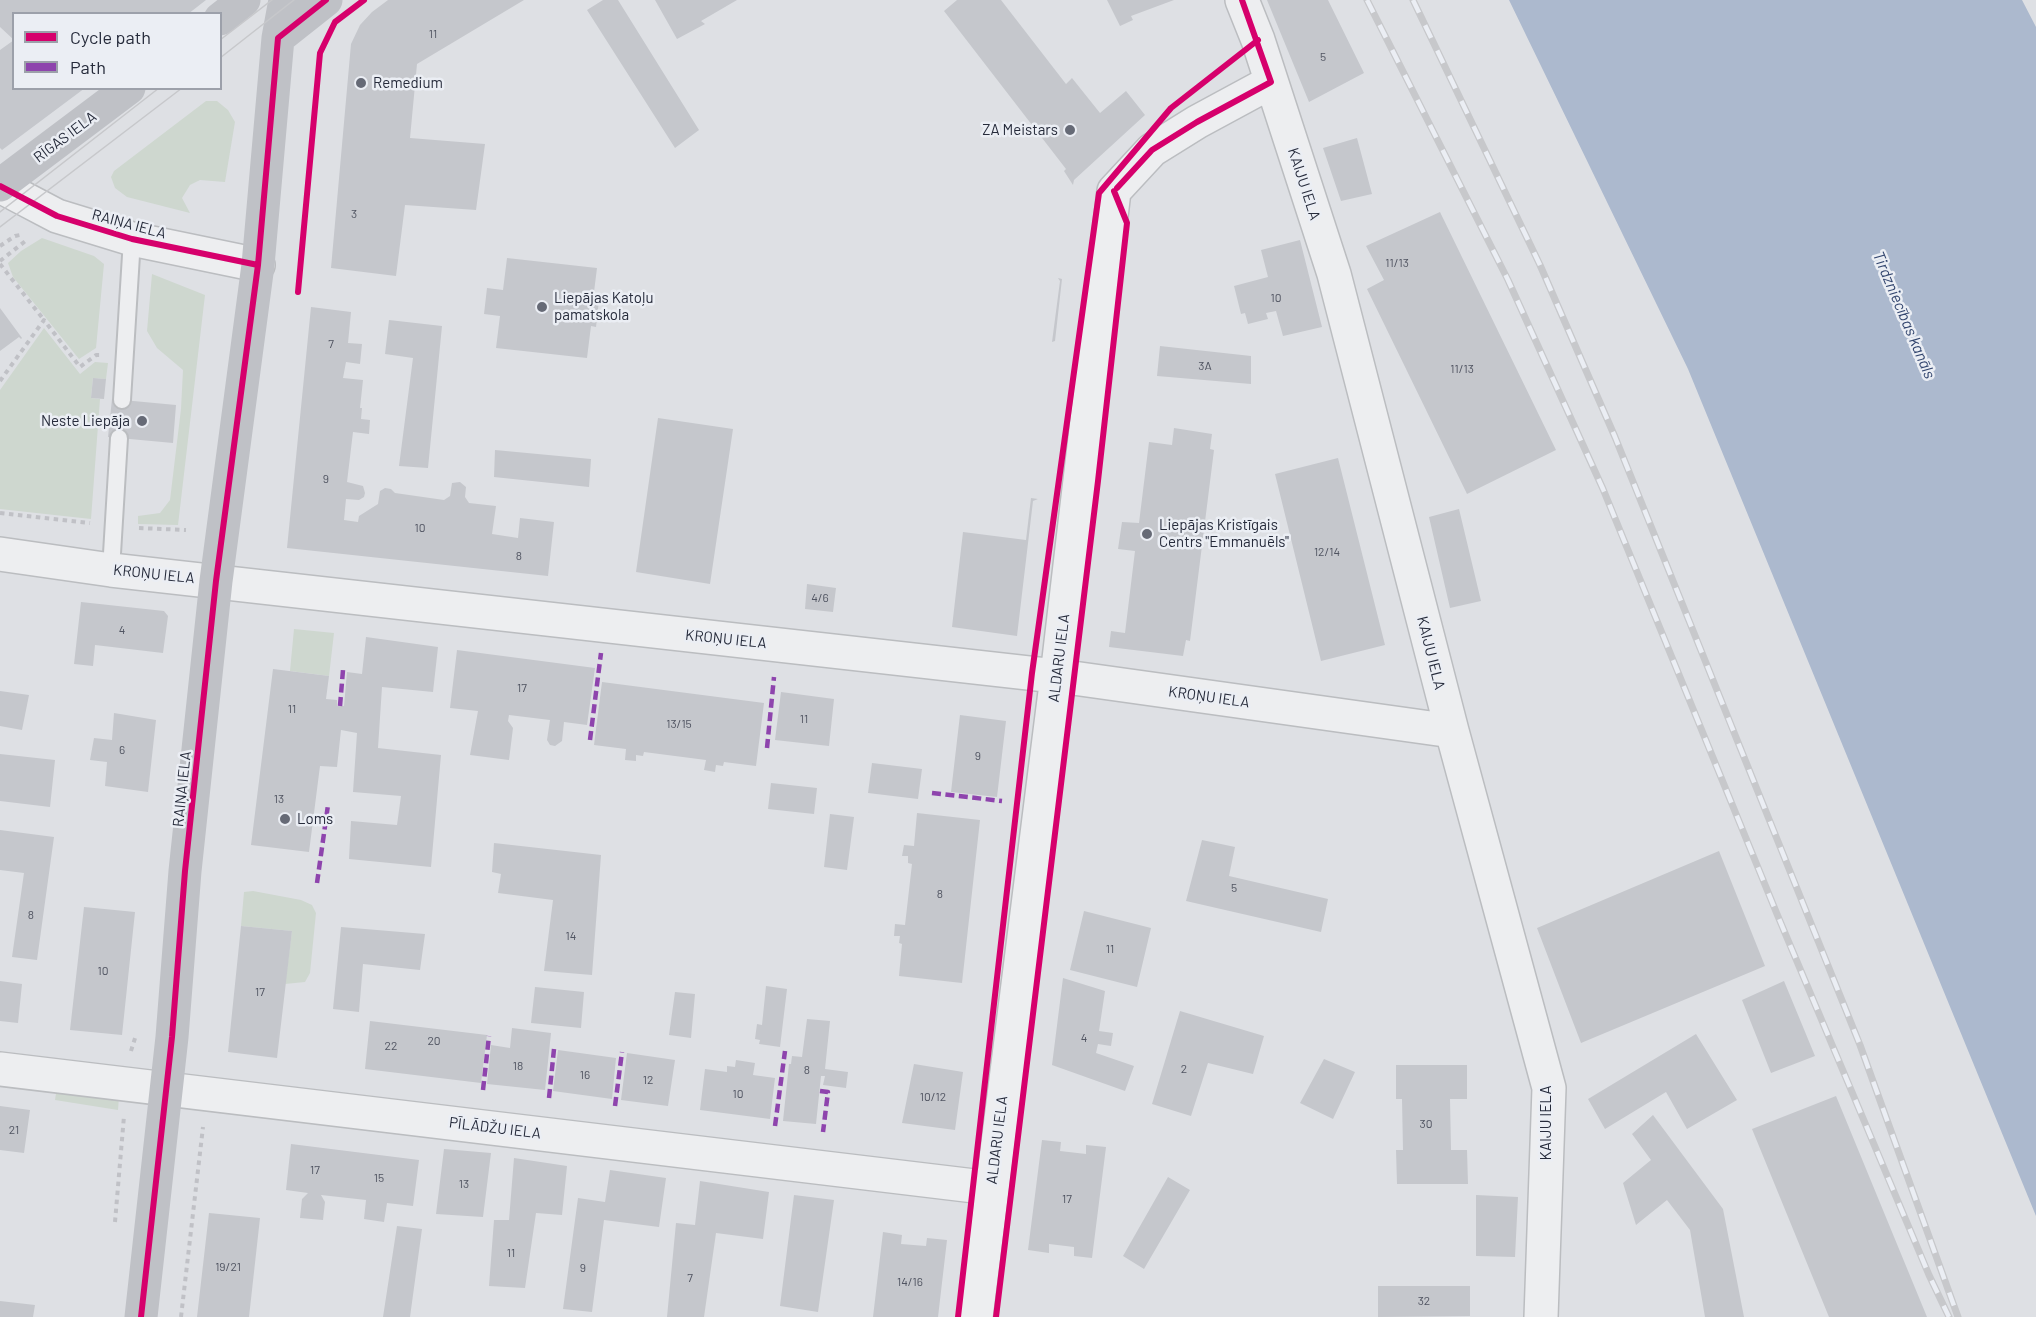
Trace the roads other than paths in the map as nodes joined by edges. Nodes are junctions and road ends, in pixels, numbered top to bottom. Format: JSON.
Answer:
{"nodes":[{"id":1,"x":244,"y":0,"type":"edge"},
{"id":2,"x":285,"y":0,"type":"edge"},
{"id":3,"x":326,"y":0,"type":"edge"},
{"id":4,"x":1242,"y":0,"type":"edge"},
{"id":5,"x":222,"y":17,"type":"edge"},
{"id":6,"x":278,"y":38,"type":"junction"},
{"id":7,"x":1271,"y":82,"type":"junction"},
{"id":8,"x":126,"y":90,"type":"edge"},
{"id":9,"x":0,"y":186,"type":"edge"},
{"id":10,"x":132,"y":239,"type":"junction"},
{"id":11,"x":258,"y":265,"type":"junction"},
{"id":12,"x":122,"y":400,"type":"dead end"},
{"id":13,"x":119,"y":438,"type":"dead end"},
{"id":14,"x":0,"y":554,"type":"edge"},
{"id":15,"x":111,"y":570,"type":"junction"},
{"id":16,"x":216,"y":581,"type":"junction"},
{"id":17,"x":1057,"y":676,"type":"junction"},
{"id":18,"x":1452,"y":731,"type":"junction"},
{"id":19,"x":0,"y":1069,"type":"edge"},
{"id":20,"x":165,"y":1089,"type":"junction"},
{"id":21,"x":991,"y":1188,"type":"junction"},
{"id":22,"x":141,"y":1317,"type":"edge"},
{"id":23,"x":976,"y":1317,"type":"edge"},
{"id":24,"x":1541,"y":1317,"type":"edge"}],
"edges":[{"from":1,"to":5,"type":"main road"},
{"from":2,"to":6,"type":"main road","name":"RAIŅA IELA"},
{"from":3,"to":6,"type":"main road"},
{"from":4,"to":7,"type":"street","name":"KAIJU IELA"},
{"from":6,"to":11,"type":"main road","name":"RAIŅA IELA"},
{"from":7,"to":17,"type":"street","name":"ALDARU IELA"},
{"from":7,"to":18,"type":"street","name":"KAIJU IELA"},
{"from":8,"to":9,"type":"main road","name":"RĪGAS IELA"},
{"from":9,"to":10,"type":"street","name":"RAIŅA IELA"},
{"from":10,"to":11,"type":"street","name":"RAIŅA IELA"},
{"from":10,"to":12,"type":"lane"},
{"from":11,"to":16,"type":"main road","name":"RAIŅA IELA"},
{"from":13,"to":15,"type":"lane"},
{"from":14,"to":15,"type":"street","name":"KROŅU IELA"},
{"from":15,"to":16,"type":"street","name":"KROŅU IELA"},
{"from":16,"to":17,"type":"street","name":"KROŅU IELA"},
{"from":16,"to":20,"type":"main road","name":"RAIŅA IELA"},
{"from":17,"to":18,"type":"street","name":"KROŅU IELA"},
{"from":17,"to":21,"type":"street","name":"ALDARU IELA"},
{"from":18,"to":24,"type":"street","name":"KAIJU IELA"},
{"from":19,"to":20,"type":"street","name":"PĪLĀDŽU IELA"},
{"from":20,"to":21,"type":"street","name":"PĪLĀDŽU IELA"},
{"from":20,"to":22,"type":"main road","name":"RAIŅA IELA"},
{"from":21,"to":23,"type":"street","name":"ALDARU IELA"}]}
